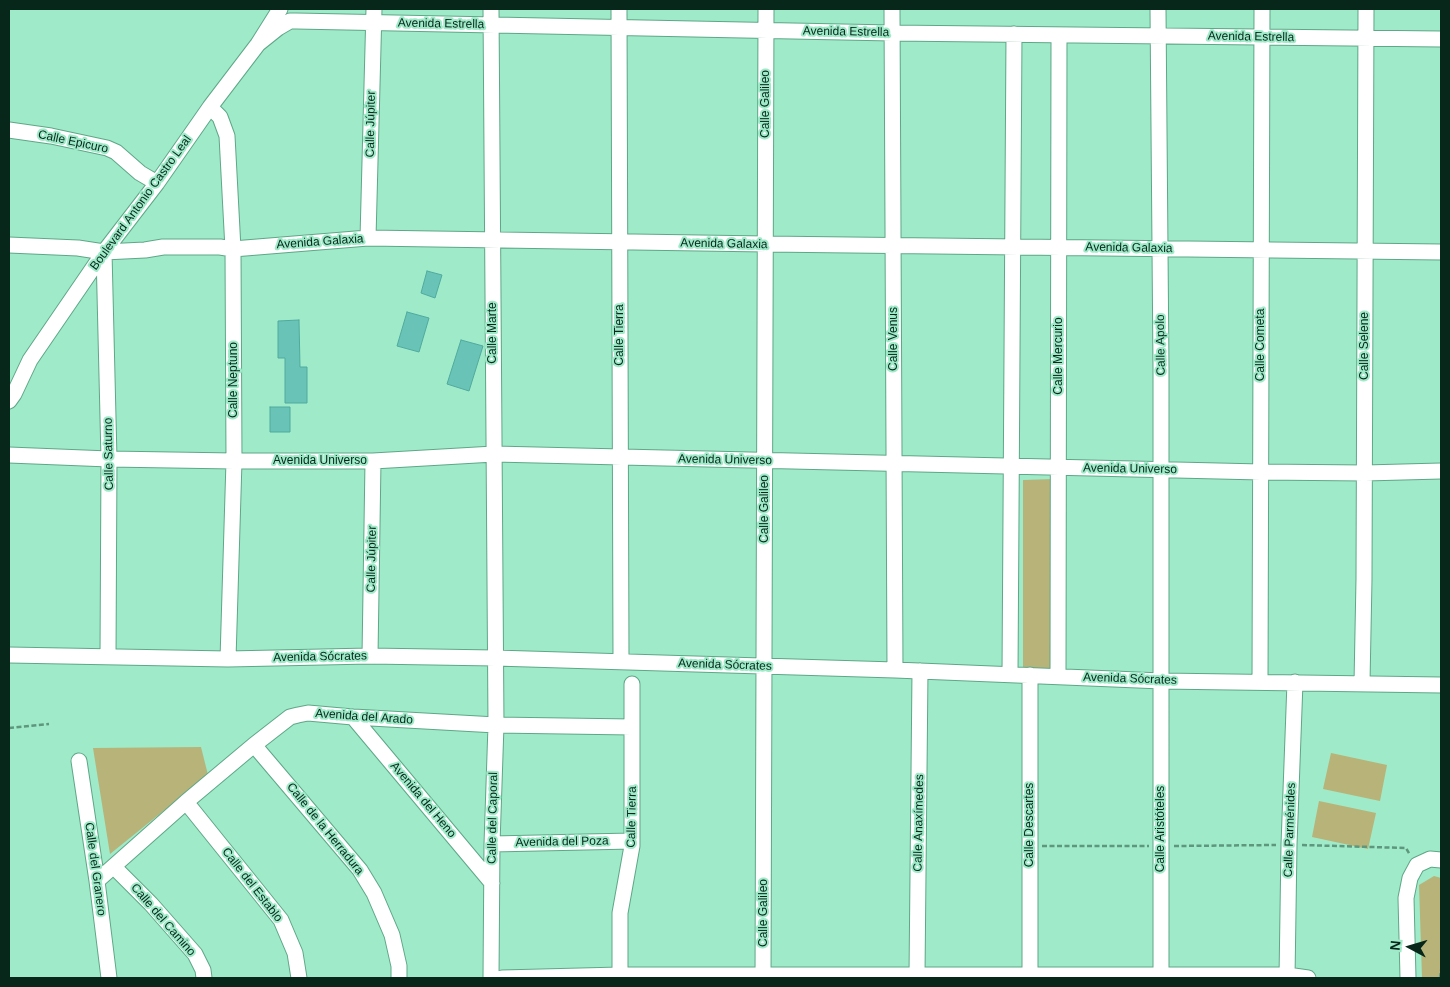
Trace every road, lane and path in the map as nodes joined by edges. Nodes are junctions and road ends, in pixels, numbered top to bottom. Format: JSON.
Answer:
{"nodes":[{"id":1,"x":280,"y":9,"type":"edge"},
{"id":2,"x":491,"y":9,"type":"edge"},
{"id":3,"x":619,"y":9,"type":"edge"},
{"id":4,"x":766,"y":9,"type":"edge"},
{"id":5,"x":892,"y":9,"type":"edge"},
{"id":6,"x":1158,"y":9,"type":"edge"},
{"id":7,"x":1262,"y":9,"type":"edge"},
{"id":8,"x":1366,"y":9,"type":"edge"},
{"id":9,"x":373,"y":16,"type":"edge"},
{"id":10,"x":491,"y":25,"type":"junction"},
{"id":11,"x":619,"y":28,"type":"junction"},
{"id":12,"x":766,"y":30,"type":"junction"},
{"id":13,"x":892,"y":33,"type":"junction"},
{"id":14,"x":1014,"y":34,"type":"junction"},
{"id":15,"x":1059,"y":35,"type":"junction"},
{"id":16,"x":1158,"y":36,"type":"junction"},
{"id":17,"x":1261,"y":37,"type":"junction"},
{"id":18,"x":1365,"y":39,"type":"junction"},
{"id":19,"x":1441,"y":40,"type":"edge"},
{"id":20,"x":258,"y":44,"type":"junction"},
{"id":21,"x":210,"y":107,"type":"junction"},
{"id":22,"x":9,"y":130,"type":"edge"},
{"id":23,"x":157,"y":183,"type":"junction"},
{"id":24,"x":368,"y":238,"type":"junction"},
{"id":25,"x":492,"y":240,"type":"junction"},
{"id":26,"x":620,"y":242,"type":"junction"},
{"id":27,"x":766,"y":244,"type":"junction"},
{"id":28,"x":9,"y":245,"type":"edge"},
{"id":29,"x":893,"y":246,"type":"junction"},
{"id":30,"x":1012,"y":247,"type":"junction"},
{"id":31,"x":1059,"y":248,"type":"junction"},
{"id":32,"x":234,"y":249,"type":"junction"},
{"id":33,"x":1160,"y":249,"type":"junction"},
{"id":34,"x":1261,"y":250,"type":"junction"},
{"id":35,"x":1364,"y":251,"type":"junction"},
{"id":36,"x":104,"y":252,"type":"junction"},
{"id":37,"x":1441,"y":252,"type":"edge"},
{"id":38,"x":9,"y":401,"type":"edge"},
{"id":39,"x":494,"y":454,"type":"junction"},
{"id":40,"x":9,"y":456,"type":"edge"},
{"id":41,"x":620,"y":457,"type":"junction"},
{"id":42,"x":109,"y":459,"type":"junction"},
{"id":43,"x":234,"y":461,"type":"junction"},
{"id":44,"x":373,"y":461,"type":"junction"},
{"id":45,"x":766,"y":461,"type":"junction"},
{"id":46,"x":894,"y":464,"type":"junction"},
{"id":47,"x":1011,"y":467,"type":"junction"},
{"id":48,"x":1058,"y":468,"type":"junction"},
{"id":49,"x":1161,"y":470,"type":"junction"},
{"id":50,"x":1261,"y":472,"type":"junction"},
{"id":51,"x":1441,"y":472,"type":"edge"},
{"id":52,"x":1365,"y":473,"type":"junction"},
{"id":53,"x":9,"y":655,"type":"edge"},
{"id":54,"x":108,"y":656,"type":"junction"},
{"id":55,"x":370,"y":656,"type":"junction"},
{"id":56,"x":495,"y":658,"type":"junction"},
{"id":57,"x":228,"y":659,"type":"junction"},
{"id":58,"x":621,"y":661,"type":"junction"},
{"id":59,"x":765,"y":666,"type":"junction"},
{"id":60,"x":895,"y":670,"type":"junction"},
{"id":61,"x":920,"y":670,"type":"junction"},
{"id":62,"x":1010,"y":674,"type":"junction"},
{"id":63,"x":1030,"y":675,"type":"junction"},
{"id":64,"x":1058,"y":676,"type":"junction"},
{"id":65,"x":1162,"y":680,"type":"junction"},
{"id":66,"x":1260,"y":682,"type":"junction"},
{"id":67,"x":1294,"y":682,"type":"junction"},
{"id":68,"x":1362,"y":683,"type":"junction"},
{"id":69,"x":632,"y":684,"type":"dead end"},
{"id":70,"x":1441,"y":684,"type":"edge"},
{"id":71,"x":353,"y":718,"type":"junction"},
{"id":72,"x":49,"y":724,"type":"dead end"},
{"id":73,"x":496,"y":725,"type":"junction"},
{"id":74,"x":632,"y":727,"type":"junction"},
{"id":75,"x":9,"y":728,"type":"edge"},
{"id":76,"x":254,"y":745,"type":"junction"},
{"id":77,"x":79,"y":761,"type":"dead end"},
{"id":78,"x":186,"y":802,"type":"junction"},
{"id":79,"x":632,"y":841,"type":"junction"},
{"id":80,"x":492,"y":844,"type":"junction"},
{"id":81,"x":1289,"y":845,"type":"junction"},
{"id":82,"x":1030,"y":846,"type":"junction"},
{"id":83,"x":1161,"y":846,"type":"junction"},
{"id":84,"x":1441,"y":860,"type":"edge"},
{"id":85,"x":1417,"y":865,"type":"junction"},
{"id":86,"x":114,"y":867,"type":"junction"},
{"id":87,"x":97,"y":881,"type":"junction"},
{"id":88,"x":492,"y":883,"type":"junction"},
{"id":89,"x":1441,"y":970,"type":"edge"},
{"id":90,"x":917,"y":975,"type":"junction"},
{"id":91,"x":1037,"y":976,"type":"edge"},
{"id":92,"x":620,"y":977,"type":"edge"},
{"id":93,"x":764,"y":977,"type":"edge"},
{"id":94,"x":895,"y":977,"type":"edge"},
{"id":95,"x":952,"y":977,"type":"edge"},
{"id":96,"x":1161,"y":977,"type":"edge"},
{"id":97,"x":1287,"y":977,"type":"edge"},
{"id":98,"x":109,"y":978,"type":"edge"},
{"id":99,"x":204,"y":978,"type":"edge"},
{"id":100,"x":299,"y":978,"type":"edge"},
{"id":101,"x":399,"y":978,"type":"edge"},
{"id":102,"x":491,"y":978,"type":"edge"},
{"id":103,"x":502,"y":978,"type":"edge"},
{"id":104,"x":1308,"y":978,"type":"edge"},
{"id":105,"x":1408,"y":978,"type":"edge"},
{"id":106,"x":1440,"y":978,"type":"edge"}],
"edges":[{"from":1,"to":20,"type":"street","name":"Boulevard Antonio Castro Leal"},
{"from":2,"to":10,"type":"street","name":"Calle Marte"},
{"from":3,"to":11,"type":"street","name":"Calle Tierra"},
{"from":4,"to":12,"type":"street","name":"Calle Galileo"},
{"from":5,"to":13,"type":"street","name":"Calle Venus"},
{"from":6,"to":16,"type":"street","name":"Calle Apolo"},
{"from":7,"to":17,"type":"street","name":"Calle Cometa"},
{"from":8,"to":18,"type":"street","name":"Calle Selene"},
{"from":9,"to":10,"type":"street","name":"Avenida Estrella"},
{"from":9,"to":20,"type":"street","name":"Avenida Estrella"},
{"from":9,"to":24,"type":"street","name":"Calle Júpiter"},
{"from":10,"to":11,"type":"street","name":"Avenida Estrella"},
{"from":10,"to":25,"type":"street","name":"Calle Marte"},
{"from":11,"to":12,"type":"street","name":"Avenida Estrella"},
{"from":11,"to":26,"type":"street","name":"Calle Tierra"},
{"from":12,"to":13,"type":"street","name":"Avenida Estrella"},
{"from":12,"to":27,"type":"street","name":"Calle Galileo"},
{"from":13,"to":14,"type":"street","name":"Avenida Estrella"},
{"from":13,"to":29,"type":"street","name":"Calle Venus"},
{"from":14,"to":15,"type":"street","name":"Avenida Estrella"},
{"from":14,"to":30,"type":"street"},
{"from":15,"to":16,"type":"street","name":"Avenida Estrella"},
{"from":15,"to":31,"type":"street","name":"Calle Mercurio"},
{"from":16,"to":17,"type":"street","name":"Avenida Estrella"},
{"from":16,"to":33,"type":"street","name":"Calle Apolo"},
{"from":17,"to":18,"type":"street","name":"Avenida Estrella"},
{"from":17,"to":34,"type":"street","name":"Calle Cometa"},
{"from":18,"to":19,"type":"street","name":"Avenida Estrella"},
{"from":18,"to":35,"type":"street","name":"Calle Selene"},
{"from":20,"to":21,"type":"street","name":"Boulevard Antonio Castro Leal"},
{"from":21,"to":23,"type":"street","name":"Boulevard Antonio Castro Leal"},
{"from":21,"to":32,"type":"street","name":"Calle Neptuno"},
{"from":22,"to":23,"type":"street","name":"Calle Epicuro"},
{"from":23,"to":36,"type":"street","name":"Boulevard Antonio Castro Leal"},
{"from":24,"to":25,"type":"street","name":"Avenida Galaxia"},
{"from":24,"to":32,"type":"street","name":"Avenida Galaxia"},
{"from":25,"to":26,"type":"street","name":"Avenida Galaxia"},
{"from":25,"to":39,"type":"street","name":"Calle Marte"},
{"from":26,"to":27,"type":"street","name":"Avenida Galaxia"},
{"from":26,"to":41,"type":"street","name":"Calle Tierra"},
{"from":27,"to":29,"type":"street","name":"Avenida Galaxia"},
{"from":27,"to":45,"type":"street","name":"Calle Galileo"},
{"from":28,"to":36,"type":"street","name":"Avenida Galaxia"},
{"from":29,"to":30,"type":"street","name":"Avenida Galaxia"},
{"from":29,"to":46,"type":"street","name":"Calle Venus"},
{"from":30,"to":31,"type":"street","name":"Avenida Galaxia"},
{"from":30,"to":47,"type":"street"},
{"from":31,"to":33,"type":"street","name":"Avenida Galaxia"},
{"from":31,"to":48,"type":"street","name":"Calle Mercurio"},
{"from":32,"to":36,"type":"street","name":"Avenida Galaxia"},
{"from":32,"to":43,"type":"street","name":"Calle Neptuno"},
{"from":33,"to":34,"type":"street","name":"Avenida Galaxia"},
{"from":33,"to":49,"type":"street","name":"Calle Apolo"},
{"from":34,"to":35,"type":"street","name":"Avenida Galaxia"},
{"from":34,"to":50,"type":"street","name":"Calle Cometa"},
{"from":35,"to":37,"type":"street","name":"Avenida Galaxia"},
{"from":35,"to":52,"type":"street","name":"Calle Selene"},
{"from":36,"to":38,"type":"street","name":"Boulevard Antonio Castro Leal"},
{"from":36,"to":42,"type":"street","name":"Calle Saturno"},
{"from":39,"to":41,"type":"street","name":"Avenida Universo"},
{"from":39,"to":44,"type":"street","name":"Avenida Universo"},
{"from":39,"to":56,"type":"street","name":"Calle Marte"},
{"from":40,"to":42,"type":"street","name":"Avenida Universo"},
{"from":41,"to":45,"type":"street","name":"Avenida Universo"},
{"from":41,"to":58,"type":"street","name":"Calle Tierra"},
{"from":42,"to":43,"type":"street","name":"Avenida Universo"},
{"from":42,"to":54,"type":"street","name":"Calle Saturno"},
{"from":43,"to":44,"type":"street","name":"Avenida Universo"},
{"from":43,"to":57,"type":"street","name":"Calle Neptuno"},
{"from":44,"to":55,"type":"street","name":"Calle Júpiter"},
{"from":45,"to":46,"type":"street","name":"Avenida Universo"},
{"from":45,"to":59,"type":"street","name":"Calle Galileo"},
{"from":46,"to":47,"type":"street","name":"Avenida Universo"},
{"from":46,"to":60,"type":"street","name":"Calle Venus"},
{"from":47,"to":48,"type":"street","name":"Avenida Universo"},
{"from":47,"to":62,"type":"street"},
{"from":48,"to":49,"type":"street","name":"Avenida Universo"},
{"from":48,"to":64,"type":"street","name":"Calle Mercurio"},
{"from":49,"to":50,"type":"street","name":"Avenida Universo"},
{"from":49,"to":65,"type":"street","name":"Calle Apolo"},
{"from":50,"to":52,"type":"street","name":"Avenida Universo"},
{"from":50,"to":66,"type":"street","name":"Calle Cometa"},
{"from":51,"to":52,"type":"street","name":"Avenida Universo"},
{"from":52,"to":68,"type":"street","name":"Calle Selene"},
{"from":53,"to":54,"type":"street","name":"Avenida Sócrates"},
{"from":54,"to":57,"type":"street","name":"Avenida Sócrates"},
{"from":55,"to":56,"type":"street","name":"Avenida Sócrates"},
{"from":55,"to":57,"type":"street","name":"Avenida Sócrates"},
{"from":56,"to":58,"type":"street","name":"Avenida Sócrates"},
{"from":56,"to":73,"type":"street","name":"Calle del Caporal"},
{"from":58,"to":59,"type":"street","name":"Avenida Sócrates"},
{"from":59,"to":60,"type":"street","name":"Avenida Sócrates"},
{"from":59,"to":93,"type":"street","name":"Calle Galileo"},
{"from":60,"to":61,"type":"street","name":"Avenida Sócrates"},
{"from":61,"to":62,"type":"street","name":"Avenida Sócrates"},
{"from":61,"to":90,"type":"street","name":"Calle Anaxímedes"},
{"from":62,"to":63,"type":"street","name":"Avenida Sócrates"},
{"from":63,"to":64,"type":"street","name":"Avenida Sócrates"},
{"from":63,"to":82,"type":"street","name":"Calle Descartes"},
{"from":64,"to":65,"type":"street","name":"Avenida Sócrates"},
{"from":65,"to":66,"type":"street","name":"Avenida Sócrates"},
{"from":65,"to":83,"type":"street","name":"Calle Aristóteles"},
{"from":66,"to":67,"type":"street","name":"Avenida Sócrates"},
{"from":67,"to":68,"type":"street","name":"Avenida Sócrates"},
{"from":67,"to":81,"type":"street","name":"Calle Parménides"},
{"from":68,"to":70,"type":"street","name":"Avenida Sócrates"},
{"from":69,"to":74,"type":"street","name":"Calle Tierra"},
{"from":71,"to":73,"type":"street","name":"Avenida del Arado"},
{"from":71,"to":76,"type":"street","name":"Avenida del Arado"},
{"from":71,"to":88,"type":"street","name":"Avenida del Heno"},
{"from":72,"to":75,"type":"path"},
{"from":73,"to":74,"type":"street","name":"Avenida del Arado"},
{"from":73,"to":80,"type":"street","name":"Calle del Caporal"},
{"from":74,"to":79,"type":"street","name":"Calle Tierra"},
{"from":76,"to":78,"type":"street","name":"Avenida del Arado"},
{"from":76,"to":101,"type":"street","name":"Calle de la Herradura"},
{"from":77,"to":87,"type":"street","name":"Calle del Granero"},
{"from":78,"to":86,"type":"street","name":"Avenida del Arado"},
{"from":78,"to":100,"type":"street","name":"Calle del Establo"},
{"from":79,"to":80,"type":"street","name":"Avenida del Poza"},
{"from":79,"to":92,"type":"street","name":"Calle Tierra"},
{"from":80,"to":88,"type":"street","name":"Calle del Caporal"},
{"from":81,"to":83,"type":"path"},
{"from":81,"to":85,"type":"path"},
{"from":81,"to":97,"type":"street","name":"Calle Parménides"},
{"from":82,"to":83,"type":"path"},
{"from":82,"to":91,"type":"street","name":"Calle Descartes"},
{"from":83,"to":96,"type":"street","name":"Calle Aristóteles"},
{"from":84,"to":85,"type":"street"},
{"from":85,"to":105,"type":"street"},
{"from":86,"to":87,"type":"street","name":"Avenida del Arado"},
{"from":86,"to":99,"type":"street","name":"Calle del Camino"},
{"from":87,"to":98,"type":"street","name":"Calle del Granero"},
{"from":88,"to":102,"type":"street","name":"Calle del Caporal"},
{"from":89,"to":106,"type":"path"},
{"from":90,"to":94,"type":"street"},
{"from":90,"to":95,"type":"street"},
{"from":91,"to":95,"type":"street"},
{"from":91,"to":96,"type":"street"},
{"from":92,"to":93,"type":"street"},
{"from":92,"to":103,"type":"street"},
{"from":93,"to":94,"type":"street"},
{"from":96,"to":97,"type":"street"},
{"from":97,"to":104,"type":"street"}]}
